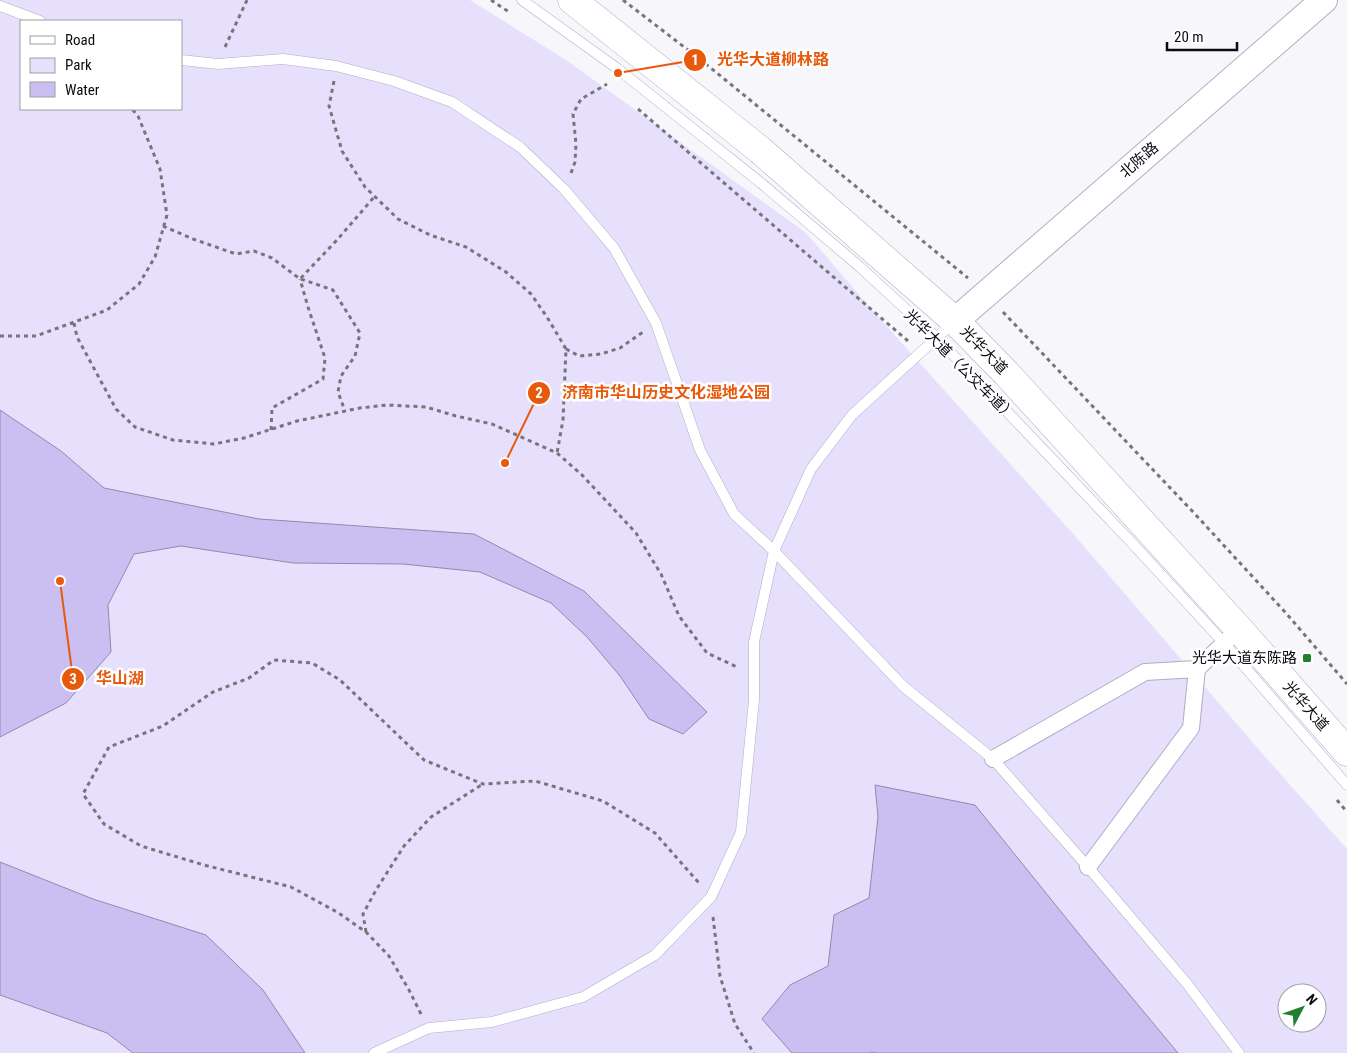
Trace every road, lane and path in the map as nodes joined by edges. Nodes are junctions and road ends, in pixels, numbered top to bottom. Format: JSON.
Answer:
{"nodes":[{"id":1,"x":247,"y":0,"type":"edge"},
{"id":2,"x":491,"y":0,"type":"edge"},
{"id":3,"x":522,"y":0,"type":"edge"},
{"id":4,"x":572,"y":0,"type":"edge"},
{"id":5,"x":1324,"y":0,"type":"edge"},
{"id":6,"x":0,"y":6,"type":"edge"},
{"id":7,"x":513,"y":15,"type":"dead end"},
{"id":8,"x":37,"y":20,"type":"edge"},
{"id":9,"x":182,"y":60,"type":"edge"},
{"id":10,"x":218,"y":64,"type":"junction"},
{"id":11,"x":336,"y":66,"type":"junction"},
{"id":12,"x":612,"y":88,"type":"dead end"},
{"id":13,"x":637,"y":108,"type":"dead end"},
{"id":14,"x":133,"y":110,"type":"edge"},
{"id":15,"x":564,"y":189,"type":"junction"},
{"id":16,"x":375,"y":196,"type":"junction"},
{"id":17,"x":163,"y":226,"type":"junction"},
{"id":18,"x":300,"y":279,"type":"junction"},
{"id":19,"x":74,"y":323,"type":"junction"},
{"id":20,"x":656,"y":323,"type":"junction"},
{"id":21,"x":946,"y":329,"type":"junction"},
{"id":22,"x":0,"y":336,"type":"edge"},
{"id":23,"x":566,"y":349,"type":"junction"},
{"id":24,"x":921,"y":351,"type":"junction"},
{"id":25,"x":345,"y":412,"type":"junction"},
{"id":26,"x":271,"y":430,"type":"junction"},
{"id":27,"x":557,"y":452,"type":"junction"},
{"id":28,"x":774,"y":551,"type":"junction"},
{"id":29,"x":1232,"y":636,"type":"junction"},
{"id":30,"x":1196,"y":669,"type":"junction"},
{"id":31,"x":754,"y":674,"type":"junction"},
{"id":32,"x":1347,"y":752,"type":"edge"},
{"id":33,"x":993,"y":759,"type":"junction"},
{"id":34,"x":483,"y":784,"type":"junction"},
{"id":35,"x":1347,"y":785,"type":"edge"},
{"id":36,"x":1335,"y":798,"type":"dead end"},
{"id":37,"x":1347,"y":812,"type":"edge"},
{"id":38,"x":1088,"y":867,"type":"junction"},
{"id":39,"x":711,"y":897,"type":"junction"},
{"id":40,"x":366,"y":932,"type":"junction"},
{"id":41,"x":428,"y":1028,"type":"junction"},
{"id":42,"x":374,"y":1053,"type":"edge"},
{"id":43,"x":754,"y":1053,"type":"edge"},
{"id":44,"x":1240,"y":1053,"type":"edge"}],
"edges":[{"from":1,"to":10,"type":"path"},
{"from":2,"to":7,"type":"path"},
{"from":3,"to":21,"type":"lane","name":"光华大道（公交车道）"},
{"from":4,"to":21,"type":"main road","name":"光华大道"},
{"from":5,"to":21,"type":"street","name":"北陈路"},
{"from":6,"to":8,"type":"lane"},
{"from":9,"to":10,"type":"lane"},
{"from":10,"to":11,"type":"lane"},
{"from":11,"to":15,"type":"lane"},
{"from":11,"to":16,"type":"path"},
{"from":12,"to":15,"type":"path"},
{"from":13,"to":24,"type":"path"},
{"from":14,"to":17,"type":"path"},
{"from":15,"to":20,"type":"lane"},
{"from":16,"to":18,"type":"path"},
{"from":16,"to":23,"type":"path"},
{"from":17,"to":18,"type":"path"},
{"from":17,"to":19,"type":"path"},
{"from":18,"to":25,"type":"path"},
{"from":18,"to":26,"type":"path"},
{"from":19,"to":22,"type":"path"},
{"from":19,"to":26,"type":"path"},
{"from":20,"to":23,"type":"path"},
{"from":20,"to":28,"type":"lane"},
{"from":21,"to":24,"type":"lane"},
{"from":21,"to":29,"type":"main road","name":"光华大道"},
{"from":23,"to":27,"type":"path"},
{"from":24,"to":28,"type":"lane"},
{"from":25,"to":26,"type":"path"},
{"from":25,"to":27,"type":"path"},
{"from":27,"to":31,"type":"path"},
{"from":28,"to":31,"type":"lane"},
{"from":28,"to":33,"type":"lane"},
{"from":29,"to":30,"type":"street"},
{"from":29,"to":32,"type":"main road","name":"光华大道"},
{"from":29,"to":35,"type":"lane"},
{"from":30,"to":33,"type":"street"},
{"from":30,"to":38,"type":"street"},
{"from":31,"to":39,"type":"lane"},
{"from":33,"to":38,"type":"lane"},
{"from":34,"to":39,"type":"path"},
{"from":34,"to":40,"type":"path"},
{"from":34,"to":40,"type":"path"},
{"from":36,"to":37,"type":"path"},
{"from":38,"to":44,"type":"lane"},
{"from":39,"to":41,"type":"lane"},
{"from":39,"to":43,"type":"path"},
{"from":40,"to":41,"type":"path"},
{"from":41,"to":42,"type":"lane"}]}
